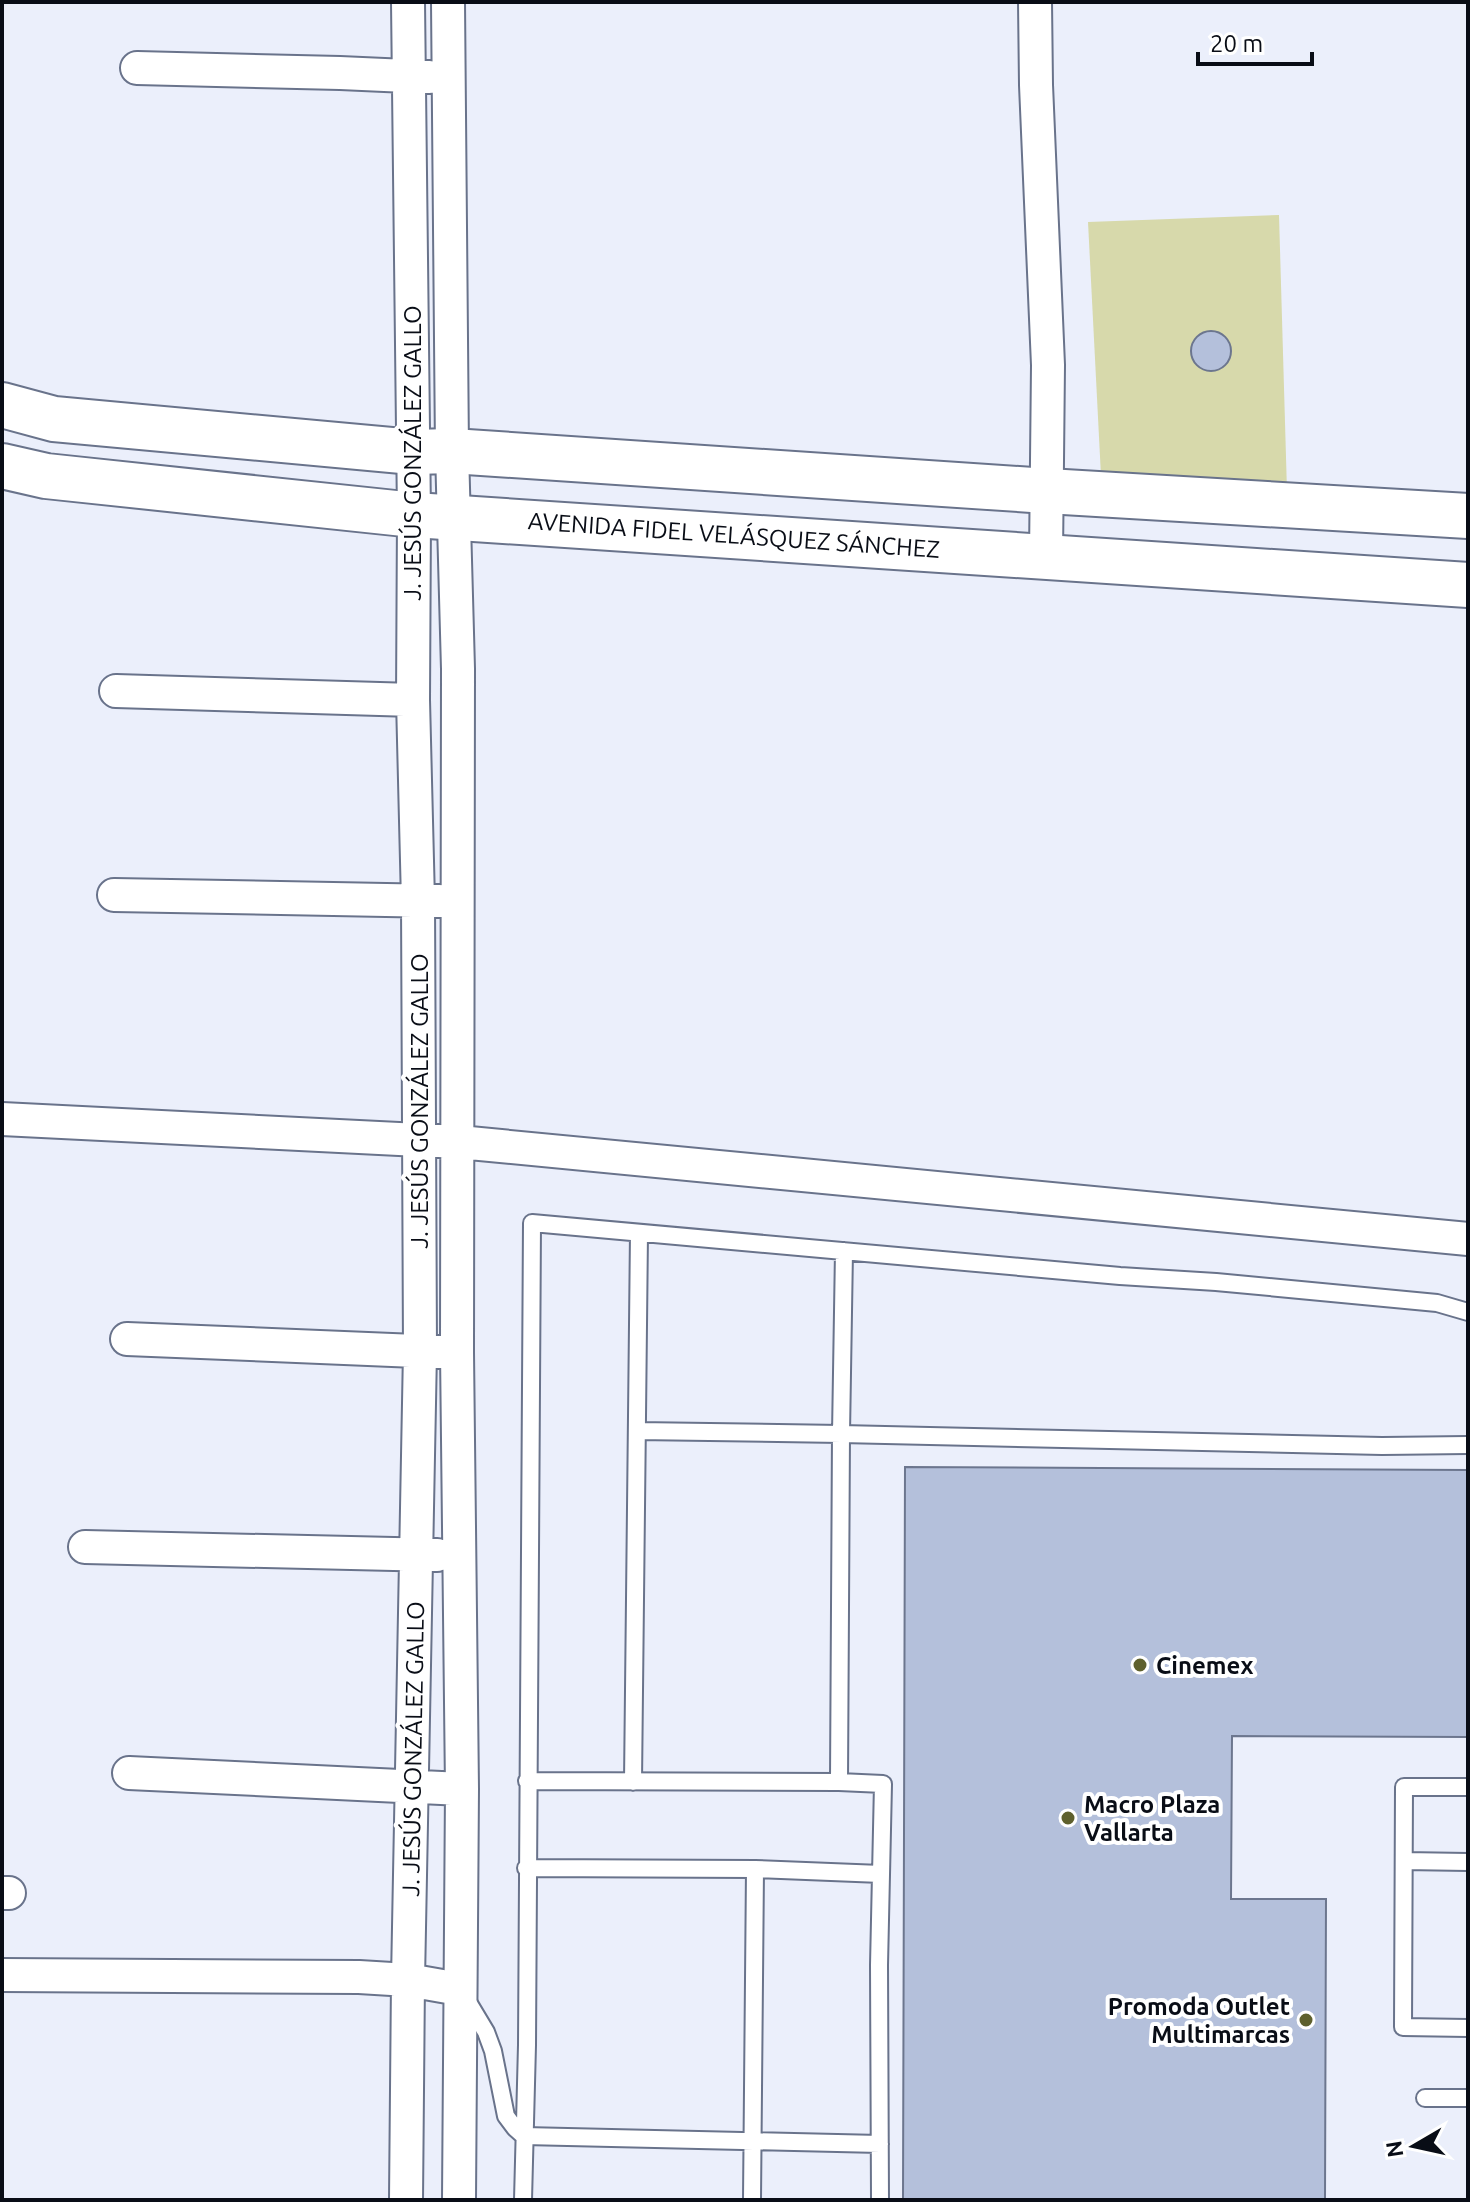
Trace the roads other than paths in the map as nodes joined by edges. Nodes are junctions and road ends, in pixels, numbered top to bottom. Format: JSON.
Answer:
{"nodes":[{"id":1,"x":408,"y":2,"type":"edge"},
{"id":2,"x":448,"y":2,"type":"edge"},
{"id":3,"x":1035,"y":2,"type":"edge"},
{"id":4,"x":137,"y":68,"type":"dead end"},
{"id":5,"x":409,"y":76,"type":"junction"},
{"id":6,"x":448,"y":78,"type":"junction"},
{"id":7,"x":2,"y":405,"type":"edge"},
{"id":8,"x":432,"y":452,"type":"junction"},
{"id":9,"x":2,"y":466,"type":"edge"},
{"id":10,"x":1047,"y":491,"type":"junction"},
{"id":11,"x":434,"y":516,"type":"junction"},
{"id":12,"x":1468,"y":516,"type":"edge"},
{"id":13,"x":1046,"y":556,"type":"junction"},
{"id":14,"x":1468,"y":585,"type":"edge"},
{"id":15,"x":116,"y":691,"type":"dead end"},
{"id":16,"x":413,"y":700,"type":"junction"},
{"id":17,"x":114,"y":895,"type":"dead end"},
{"id":18,"x":418,"y":901,"type":"junction"},
{"id":19,"x":458,"y":902,"type":"junction"},
{"id":20,"x":2,"y":1119,"type":"edge"},
{"id":21,"x":420,"y":1140,"type":"junction"},
{"id":22,"x":459,"y":1142,"type":"junction"},
{"id":23,"x":639,"y":1233,"type":"junction"},
{"id":24,"x":1468,"y":1239,"type":"edge"},
{"id":25,"x":844,"y":1251,"type":"junction"},
{"id":26,"x":1468,"y":1312,"type":"edge"},
{"id":27,"x":127,"y":1339,"type":"dead end"},
{"id":28,"x":420,"y":1351,"type":"junction"},
{"id":29,"x":457,"y":1352,"type":"junction"},
{"id":30,"x":637,"y":1431,"type":"junction"},
{"id":31,"x":841,"y":1434,"type":"junction"},
{"id":32,"x":1468,"y":1445,"type":"edge"},
{"id":33,"x":85,"y":1547,"type":"dead end"},
{"id":34,"x":417,"y":1555,"type":"junction"},
{"id":35,"x":460,"y":1555,"type":"junction"},
{"id":36,"x":129,"y":1773,"type":"dead end"},
{"id":37,"x":527,"y":1781,"type":"junction"},
{"id":38,"x":633,"y":1782,"type":"junction"},
{"id":39,"x":839,"y":1782,"type":"junction"},
{"id":40,"x":412,"y":1787,"type":"junction"},
{"id":41,"x":1468,"y":1787,"type":"edge"},
{"id":42,"x":462,"y":1789,"type":"junction"},
{"id":43,"x":1404,"y":1861,"type":"junction"},
{"id":44,"x":1468,"y":1862,"type":"edge"},
{"id":45,"x":526,"y":1868,"type":"junction"},
{"id":46,"x":755,"y":1869,"type":"junction"},
{"id":47,"x":881,"y":1874,"type":"junction"},
{"id":48,"x":2,"y":1975,"type":"edge"},
{"id":49,"x":408,"y":1980,"type":"junction"},
{"id":50,"x":459,"y":1989,"type":"junction"},
{"id":51,"x":1468,"y":2028,"type":"edge"},
{"id":52,"x":1425,"y":2098,"type":"dead end"},
{"id":53,"x":1468,"y":2098,"type":"edge"},
{"id":54,"x":524,"y":2136,"type":"junction"},
{"id":55,"x":751,"y":2140,"type":"junction"},
{"id":56,"x":880,"y":2144,"type":"junction"},
{"id":57,"x":406,"y":2200,"type":"edge"},
{"id":58,"x":459,"y":2200,"type":"edge"},
{"id":59,"x":523,"y":2200,"type":"edge"},
{"id":60,"x":752,"y":2200,"type":"edge"},
{"id":61,"x":880,"y":2200,"type":"edge"}],
"edges":[{"from":1,"to":5,"type":"street","name":"J. JESÚS GONZÁLEZ GALLO"},
{"from":2,"to":6,"type":"street","name":"J. JESÚS GONZÁLEZ GALLO"},
{"from":3,"to":10,"type":"street"},
{"from":4,"to":5,"type":"street"},
{"from":5,"to":6,"type":"street"},
{"from":5,"to":8,"type":"street","name":"J. JESÚS GONZÁLEZ GALLO"},
{"from":6,"to":8,"type":"street","name":"J. JESÚS GONZÁLEZ GALLO"},
{"from":7,"to":8,"type":"street"},
{"from":8,"to":10,"type":"street"},
{"from":8,"to":11,"type":"street","name":"J. JESÚS GONZÁLEZ GALLO"},
{"from":9,"to":11,"type":"street","name":"AVENIDA FIDEL VELÁSQUEZ SÁNCHEZ"},
{"from":10,"to":12,"type":"street"},
{"from":10,"to":13,"type":"street"},
{"from":11,"to":13,"type":"street","name":"AVENIDA FIDEL VELÁSQUEZ SÁNCHEZ"},
{"from":11,"to":16,"type":"street","name":"J. JESÚS GONZÁLEZ GALLO"},
{"from":11,"to":19,"type":"street","name":"J. JESÚS GONZÁLEZ GALLO"},
{"from":13,"to":14,"type":"street","name":"AVENIDA FIDEL VELÁSQUEZ SÁNCHEZ"},
{"from":15,"to":16,"type":"street"},
{"from":16,"to":18,"type":"street","name":"J. JESÚS GONZÁLEZ GALLO"},
{"from":17,"to":18,"type":"street"},
{"from":18,"to":19,"type":"street"},
{"from":18,"to":21,"type":"street","name":"J. JESÚS GONZÁLEZ GALLO"},
{"from":19,"to":22,"type":"street","name":"J. JESÚS GONZÁLEZ GALLO"},
{"from":20,"to":21,"type":"street"},
{"from":21,"to":22,"type":"street"},
{"from":21,"to":28,"type":"street","name":"J. JESÚS GONZÁLEZ GALLO"},
{"from":22,"to":24,"type":"street"},
{"from":22,"to":29,"type":"street","name":"J. JESÚS GONZÁLEZ GALLO"},
{"from":23,"to":25,"type":"lane"},
{"from":23,"to":30,"type":"lane"},
{"from":23,"to":37,"type":"lane"},
{"from":25,"to":26,"type":"lane"},
{"from":25,"to":31,"type":"lane"},
{"from":27,"to":28,"type":"street"},
{"from":28,"to":29,"type":"street"},
{"from":28,"to":34,"type":"street","name":"J. JESÚS GONZÁLEZ GALLO"},
{"from":29,"to":35,"type":"street","name":"J. JESÚS GONZÁLEZ GALLO"},
{"from":30,"to":31,"type":"lane"},
{"from":30,"to":38,"type":"lane"},
{"from":31,"to":32,"type":"lane"},
{"from":31,"to":39,"type":"lane"},
{"from":33,"to":34,"type":"street"},
{"from":34,"to":35,"type":"street"},
{"from":34,"to":40,"type":"street","name":"J. JESÚS GONZÁLEZ GALLO"},
{"from":35,"to":42,"type":"street","name":"J. JESÚS GONZÁLEZ GALLO"},
{"from":36,"to":40,"type":"street"},
{"from":37,"to":38,"type":"lane"},
{"from":37,"to":45,"type":"lane"},
{"from":38,"to":39,"type":"lane"},
{"from":39,"to":47,"type":"lane"},
{"from":40,"to":42,"type":"street"},
{"from":40,"to":49,"type":"street","name":"J. JESÚS GONZÁLEZ GALLO"},
{"from":41,"to":43,"type":"lane"},
{"from":42,"to":50,"type":"street","name":"J. JESÚS GONZÁLEZ GALLO"},
{"from":43,"to":44,"type":"lane"},
{"from":43,"to":51,"type":"lane"},
{"from":45,"to":46,"type":"lane"},
{"from":45,"to":54,"type":"lane"},
{"from":46,"to":47,"type":"lane"},
{"from":46,"to":55,"type":"lane"},
{"from":47,"to":56,"type":"lane"},
{"from":48,"to":49,"type":"street"},
{"from":49,"to":50,"type":"street"},
{"from":49,"to":57,"type":"street","name":"J. JESÚS GONZÁLEZ GALLO"},
{"from":50,"to":54,"type":"lane"},
{"from":50,"to":58,"type":"street","name":"J. JESÚS GONZÁLEZ GALLO"},
{"from":52,"to":53,"type":"lane"},
{"from":54,"to":55,"type":"lane"},
{"from":54,"to":59,"type":"lane"},
{"from":55,"to":56,"type":"lane"},
{"from":55,"to":60,"type":"lane"},
{"from":56,"to":61,"type":"lane"}]}
